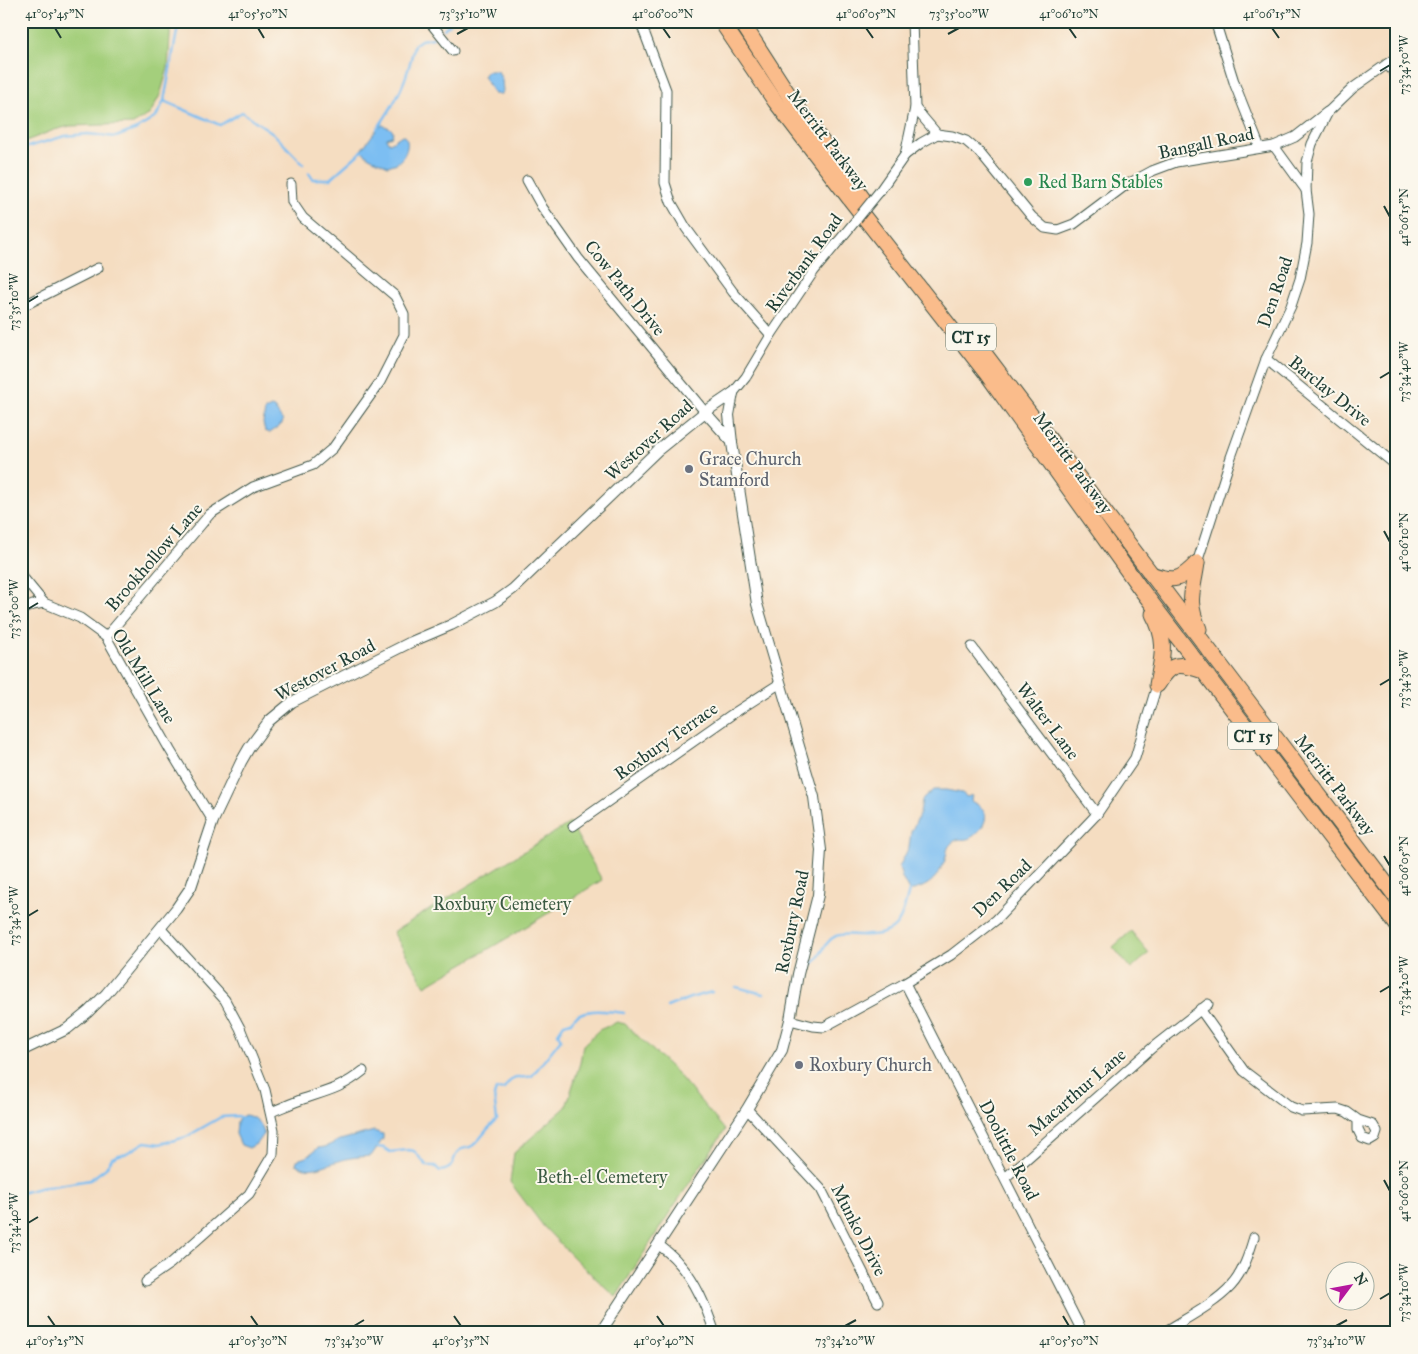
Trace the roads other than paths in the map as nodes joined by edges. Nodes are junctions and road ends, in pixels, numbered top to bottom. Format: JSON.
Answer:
{"nodes":[{"id":1,"x":429,"y":21,"type":"edge"},
{"id":2,"x":640,"y":21,"type":"edge"},
{"id":3,"x":721,"y":21,"type":"edge"},
{"id":4,"x":741,"y":21,"type":"edge"},
{"id":5,"x":912,"y":21,"type":"edge"},
{"id":6,"x":1215,"y":21,"type":"edge"},
{"id":7,"x":452,"y":51,"type":"dead end"},
{"id":8,"x":1397,"y":57,"type":"edge"},
{"id":9,"x":1388,"y":64,"type":"junction"},
{"id":10,"x":1397,"y":76,"type":"edge"},
{"id":11,"x":916,"y":108,"type":"junction"},
{"id":12,"x":1328,"y":112,"type":"junction"},
{"id":13,"x":937,"y":134,"type":"junction"},
{"id":14,"x":1274,"y":146,"type":"junction"},
{"id":15,"x":1260,"y":148,"type":"junction"},
{"id":16,"x":905,"y":155,"type":"junction"},
{"id":17,"x":527,"y":180,"type":"dead end"},
{"id":18,"x":291,"y":184,"type":"dead end"},
{"id":19,"x":1306,"y":190,"type":"junction"},
{"id":20,"x":98,"y":268,"type":"dead end"},
{"id":21,"x":21,"y":308,"type":"edge"},
{"id":22,"x":771,"y":335,"type":"junction"},
{"id":23,"x":1266,"y":359,"type":"junction"},
{"id":24,"x":733,"y":393,"type":"junction"},
{"id":25,"x":705,"y":412,"type":"junction"},
{"id":26,"x":732,"y":443,"type":"junction"},
{"id":27,"x":1397,"y":466,"type":"edge"},
{"id":28,"x":1197,"y":563,"type":"junction"},
{"id":29,"x":1151,"y":574,"type":"junction"},
{"id":30,"x":21,"y":575,"type":"edge"},
{"id":31,"x":1140,"y":588,"type":"junction"},
{"id":32,"x":44,"y":603,"type":"junction"},
{"id":33,"x":21,"y":610,"type":"edge"},
{"id":34,"x":106,"y":637,"type":"junction"},
{"id":35,"x":972,"y":647,"type":"dead end"},
{"id":36,"x":1208,"y":649,"type":"junction"},
{"id":37,"x":1203,"y":670,"type":"junction"},
{"id":38,"x":780,"y":684,"type":"junction"},
{"id":39,"x":1157,"y":685,"type":"junction"},
{"id":40,"x":1097,"y":814,"type":"junction"},
{"id":41,"x":213,"y":822,"type":"junction"},
{"id":42,"x":572,"y":826,"type":"dead end"},
{"id":43,"x":1397,"y":898,"type":"edge"},
{"id":44,"x":1397,"y":925,"type":"edge"},
{"id":45,"x":161,"y":929,"type":"junction"},
{"id":46,"x":905,"y":983,"type":"junction"},
{"id":47,"x":790,"y":1020,"type":"junction"},
{"id":48,"x":21,"y":1051,"type":"edge"},
{"id":49,"x":363,"y":1071,"type":"dead end"},
{"id":50,"x":747,"y":1109,"type":"junction"},
{"id":51,"x":270,"y":1112,"type":"junction"},
{"id":52,"x":1358,"y":1120,"type":"dead end"},
{"id":53,"x":1005,"y":1178,"type":"junction"},
{"id":54,"x":1254,"y":1237,"type":"dead end"},
{"id":55,"x":659,"y":1245,"type":"junction"},
{"id":56,"x":145,"y":1281,"type":"dead end"},
{"id":57,"x":878,"y":1302,"type":"dead end"},
{"id":58,"x":600,"y":1333,"type":"edge"},
{"id":59,"x":715,"y":1333,"type":"edge"},
{"id":60,"x":1083,"y":1333,"type":"edge"},
{"id":61,"x":1163,"y":1333,"type":"edge"}],
"edges":[{"from":1,"to":7,"type":"street"},
{"from":2,"to":22,"type":"street"},
{"from":3,"to":31,"type":"highway","name":"Merritt Parkway","number":"CT 15"},
{"from":4,"to":29,"type":"highway","name":"Merritt Parkway","number":"CT 15"},
{"from":5,"to":11,"type":"street","name":"Riverbank Road"},
{"from":6,"to":15,"type":"street"},
{"from":8,"to":9,"type":"street","name":"Den Road"},
{"from":9,"to":10,"type":"street"},
{"from":9,"to":12,"type":"street","name":"Den Road"},
{"from":11,"to":13,"type":"street"},
{"from":11,"to":16,"type":"street","name":"Riverbank Road"},
{"from":12,"to":14,"type":"street","name":"Bangall Road"},
{"from":12,"to":19,"type":"street","name":"Den Road"},
{"from":13,"to":15,"type":"street","name":"Bangall Road"},
{"from":13,"to":16,"type":"street","name":"Riverbank Road"},
{"from":14,"to":15,"type":"street","name":"Bangall Road"},
{"from":14,"to":19,"type":"street","name":"Bangall Road"},
{"from":16,"to":22,"type":"street","name":"Riverbank Road","bridge":true},
{"from":17,"to":25,"type":"street","name":"Cow Path Drive"},
{"from":18,"to":34,"type":"street","name":"Brookhollow Lane"},
{"from":19,"to":23,"type":"street","name":"Den Road"},
{"from":20,"to":21,"type":"street"},
{"from":22,"to":24,"type":"street","name":"Riverbank Road"},
{"from":23,"to":27,"type":"street","name":"Barclay Drive"},
{"from":23,"to":28,"type":"street","name":"Den Road"},
{"from":24,"to":25,"type":"street","name":"Westover Road"},
{"from":24,"to":26,"type":"street","name":"Roxbury Road"},
{"from":25,"to":26,"type":"street"},
{"from":25,"to":41,"type":"street","name":"Westover Road"},
{"from":26,"to":38,"type":"street","name":"Roxbury Road"},
{"from":28,"to":29,"type":"highway"},
{"from":28,"to":36,"type":"highway"},
{"from":29,"to":36,"type":"highway","name":"Merritt Parkway","number":"CT 15"},
{"from":30,"to":32,"type":"street","name":"Old Mill Lane"},
{"from":31,"to":37,"type":"highway","name":"Merritt Parkway","number":"CT 15"},
{"from":31,"to":39,"type":"highway"},
{"from":32,"to":33,"type":"street"},
{"from":32,"to":34,"type":"street","name":"Old Mill Lane"},
{"from":34,"to":41,"type":"street","name":"Old Mill Lane"},
{"from":35,"to":40,"type":"street","name":"Walter Lane"},
{"from":36,"to":43,"type":"highway","name":"Merritt Parkway","number":"CT 15"},
{"from":37,"to":39,"type":"highway"},
{"from":37,"to":44,"type":"highway","name":"Merritt Parkway","number":"CT 15"},
{"from":38,"to":42,"type":"street","name":"Roxbury Terrace"},
{"from":38,"to":47,"type":"street","name":"Roxbury Road"},
{"from":39,"to":40,"type":"street","name":"Den Road"},
{"from":40,"to":46,"type":"street","name":"Den Road"},
{"from":41,"to":45,"type":"street","name":"Westover Road"},
{"from":45,"to":48,"type":"street","name":"Westover Road"},
{"from":45,"to":51,"type":"street"},
{"from":46,"to":47,"type":"street","name":"Den Road"},
{"from":46,"to":53,"type":"street","name":"Doolittle Road"},
{"from":47,"to":50,"type":"street","name":"Roxbury Road"},
{"from":49,"to":51,"type":"street"},
{"from":50,"to":55,"type":"street","name":"Roxbury Road"},
{"from":50,"to":57,"type":"street","name":"Munko Drive"},
{"from":51,"to":56,"type":"street"},
{"from":52,"to":53,"type":"street","name":"Macarthur Lane"},
{"from":53,"to":60,"type":"street","name":"Doolittle Road"},
{"from":54,"to":61,"type":"street"},
{"from":55,"to":58,"type":"street","name":"Roxbury Road"},
{"from":55,"to":59,"type":"street"}]}
